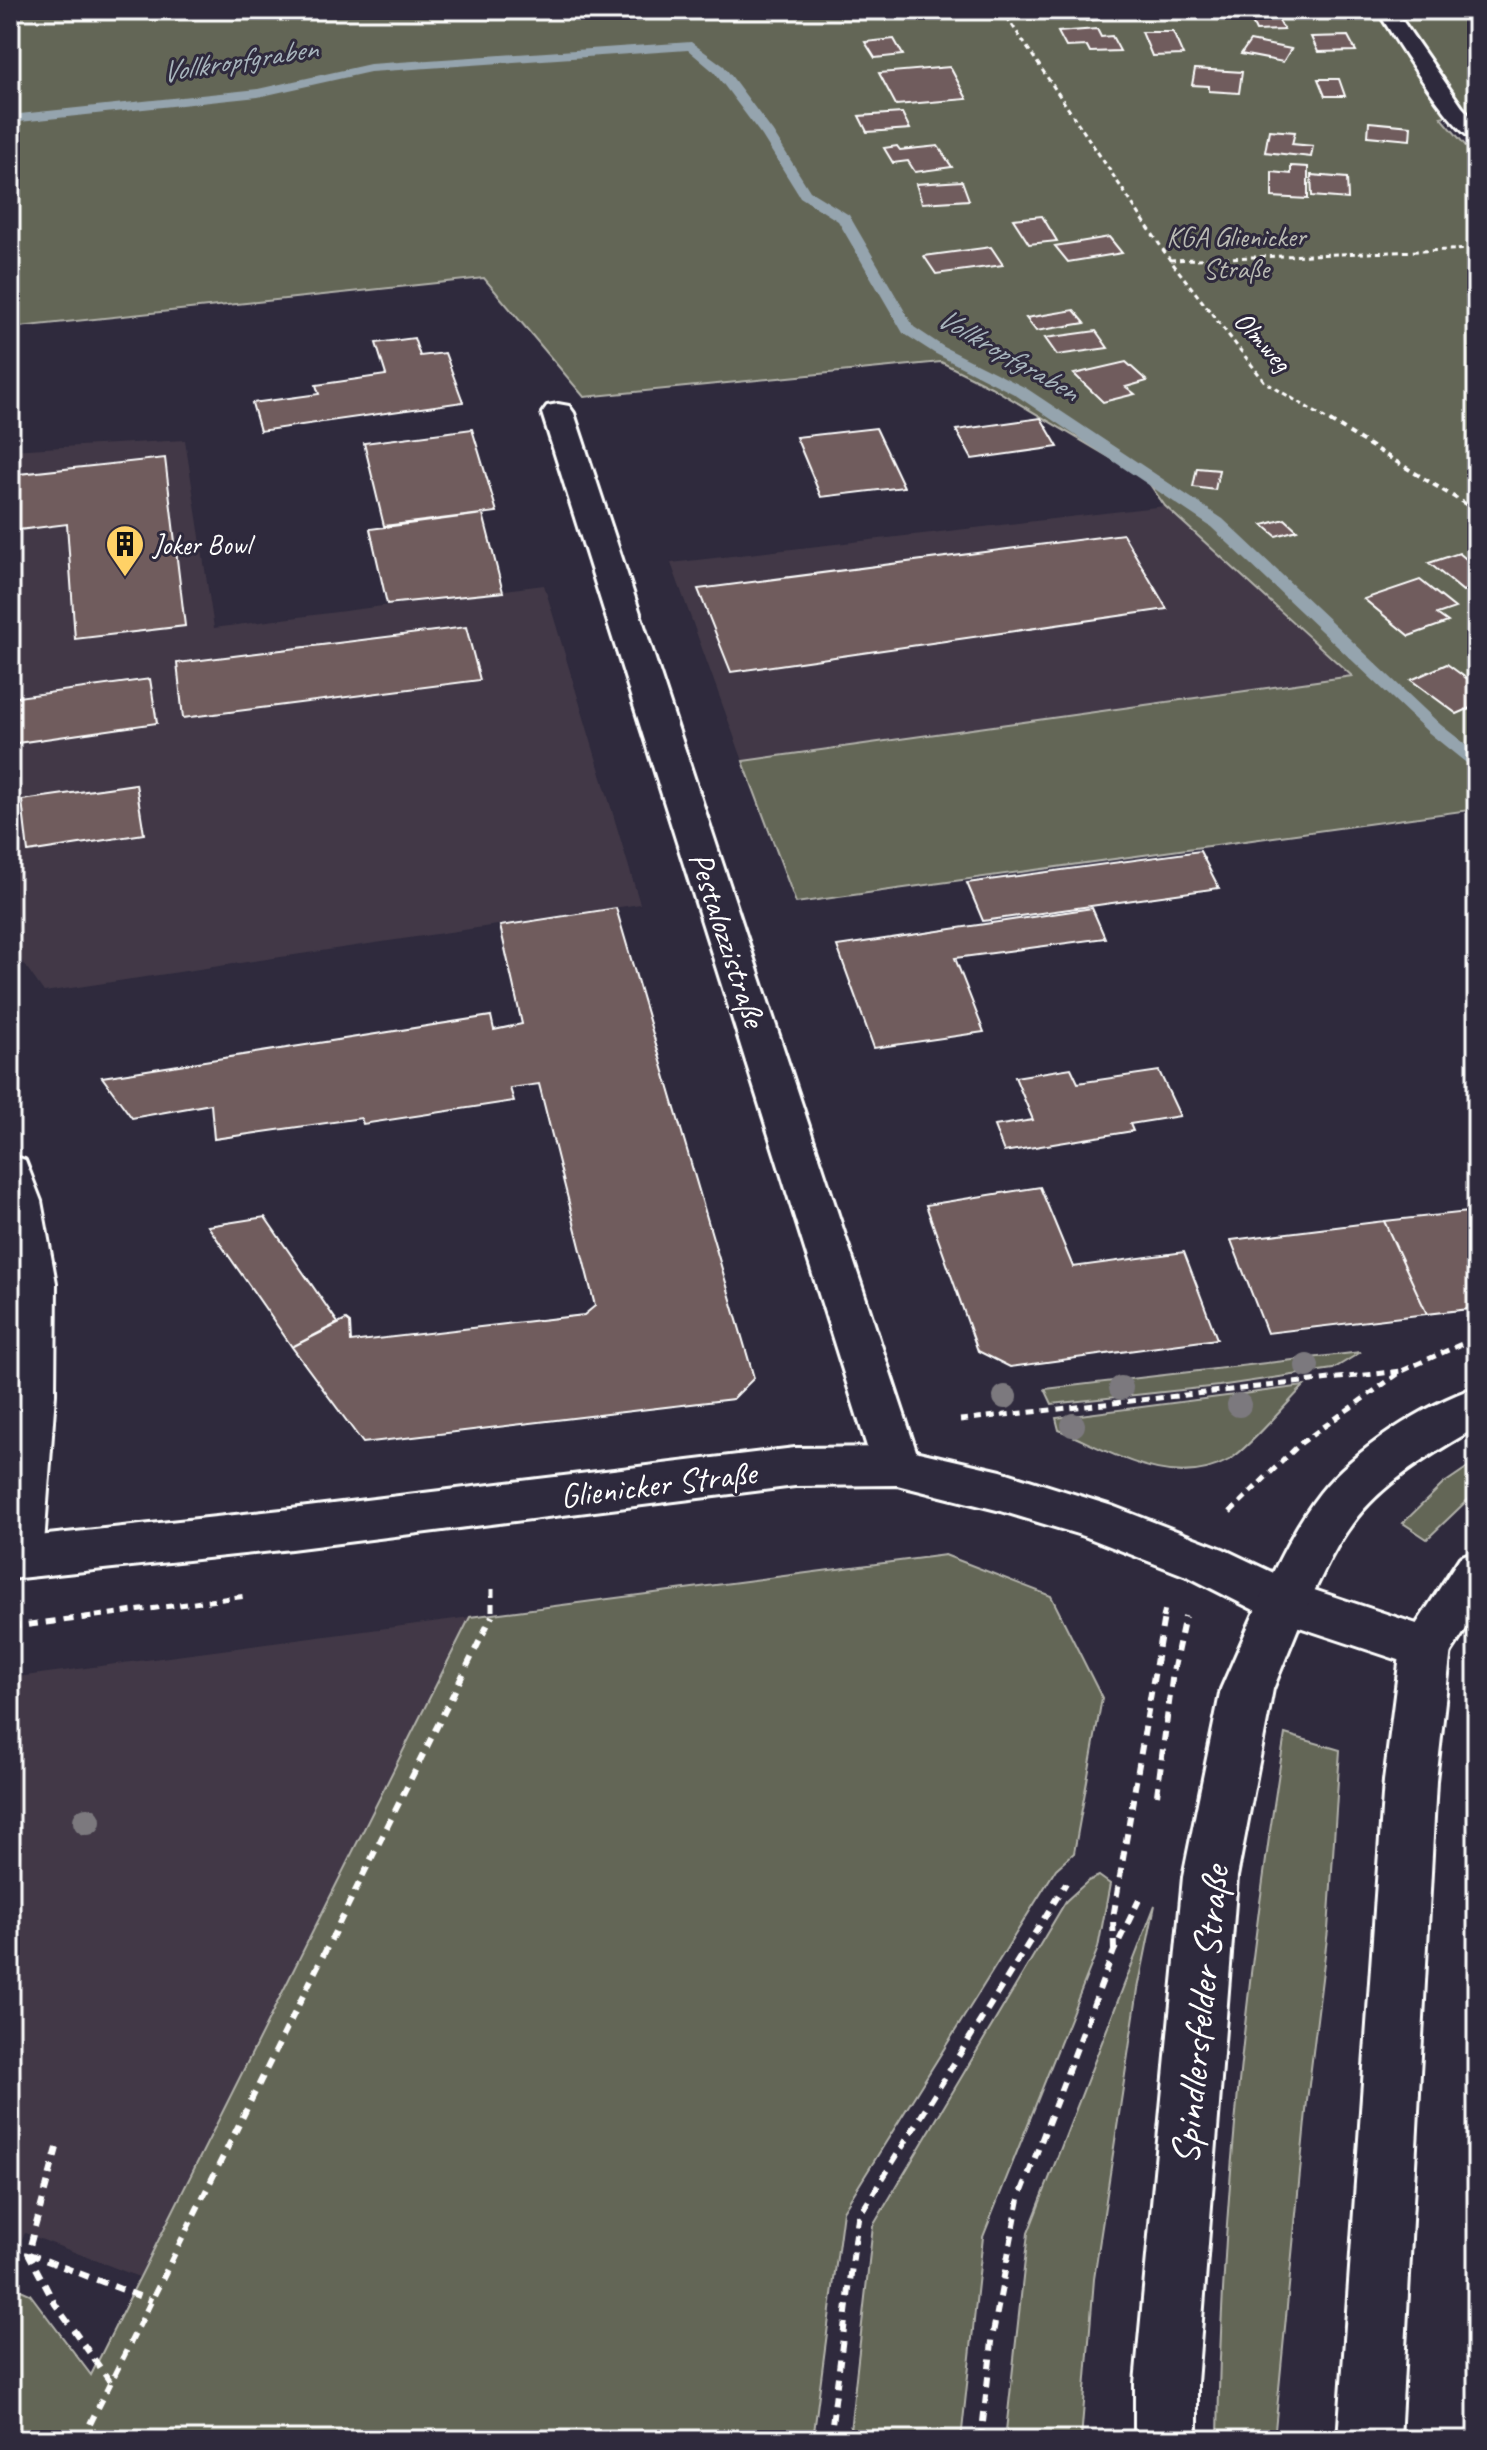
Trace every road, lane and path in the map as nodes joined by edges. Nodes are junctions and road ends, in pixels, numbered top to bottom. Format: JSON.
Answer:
{"nodes":[{"id":1,"x":1002,"y":10,"type":"edge"},
{"id":2,"x":1386,"y":10,"type":"edge"},
{"id":3,"x":1448,"y":12,"type":"dead end"},
{"id":4,"x":1477,"y":18,"type":"edge"},
{"id":5,"x":1477,"y":135,"type":"edge"},
{"id":6,"x":1477,"y":249,"type":"edge"},
{"id":7,"x":1170,"y":260,"type":"junction"},
{"id":8,"x":558,"y":413,"type":"dead end"},
{"id":9,"x":1477,"y":511,"type":"edge"},
{"id":10,"x":10,"y":1171,"type":"edge"},
{"id":11,"x":1402,"y":1371,"type":"dead end"},
{"id":12,"x":1477,"y":1405,"type":"edge"},
{"id":13,"x":955,"y":1421,"type":"dead end"},
{"id":14,"x":897,"y":1466,"type":"junction"},
{"id":15,"x":14,"y":1558,"type":"edge"},
{"id":16,"x":1477,"y":1571,"type":"edge"},
{"id":17,"x":492,"y":1589,"type":"dead end"},
{"id":18,"x":263,"y":1594,"type":"dead end"},
{"id":19,"x":1284,"y":1601,"type":"junction"},
{"id":20,"x":10,"y":1627,"type":"edge"},
{"id":21,"x":1426,"y":1648,"type":"junction"},
{"id":22,"x":1144,"y":1741,"type":"dead end"},
{"id":23,"x":1066,"y":1883,"type":"dead end"},
{"id":24,"x":57,"y":2148,"type":"dead end"},
{"id":25,"x":28,"y":2253,"type":"junction"},
{"id":26,"x":152,"y":2301,"type":"junction"},
{"id":27,"x":111,"y":2383,"type":"junction"},
{"id":28,"x":82,"y":2440,"type":"edge"},
{"id":29,"x":830,"y":2440,"type":"edge"},
{"id":30,"x":981,"y":2440,"type":"edge"},
{"id":31,"x":1166,"y":2440,"type":"edge"},
{"id":32,"x":1369,"y":2440,"type":"edge"}],
"edges":[{"from":1,"to":7,"type":"path","name":"Olmweg"},
{"from":2,"to":5,"type":"lane"},
{"from":3,"to":4,"type":"path"},
{"from":6,"to":7,"type":"path"},
{"from":7,"to":9,"type":"path","name":"Olmweg"},
{"from":8,"to":14,"type":"main road","name":"Pestalozzistraße"},
{"from":10,"to":15,"type":"main road"},
{"from":11,"to":13,"type":"path"},
{"from":12,"to":19,"type":"main road"},
{"from":14,"to":15,"type":"main road","name":"Glienicker Straße"},
{"from":14,"to":19,"type":"main road","name":"Glienicker Straße"},
{"from":16,"to":21,"type":"main road"},
{"from":17,"to":26,"type":"path"},
{"from":18,"to":20,"type":"path"},
{"from":19,"to":21,"type":"main road","name":"Glienicker Straße"},
{"from":19,"to":31,"type":"main road","name":"Spindlersfelder Straße"},
{"from":21,"to":32,"type":"main road"},
{"from":22,"to":30,"type":"path"},
{"from":23,"to":29,"type":"path"},
{"from":24,"to":25,"type":"path"},
{"from":25,"to":26,"type":"path"},
{"from":25,"to":27,"type":"path"},
{"from":26,"to":27,"type":"path"},
{"from":27,"to":28,"type":"path"}]}
